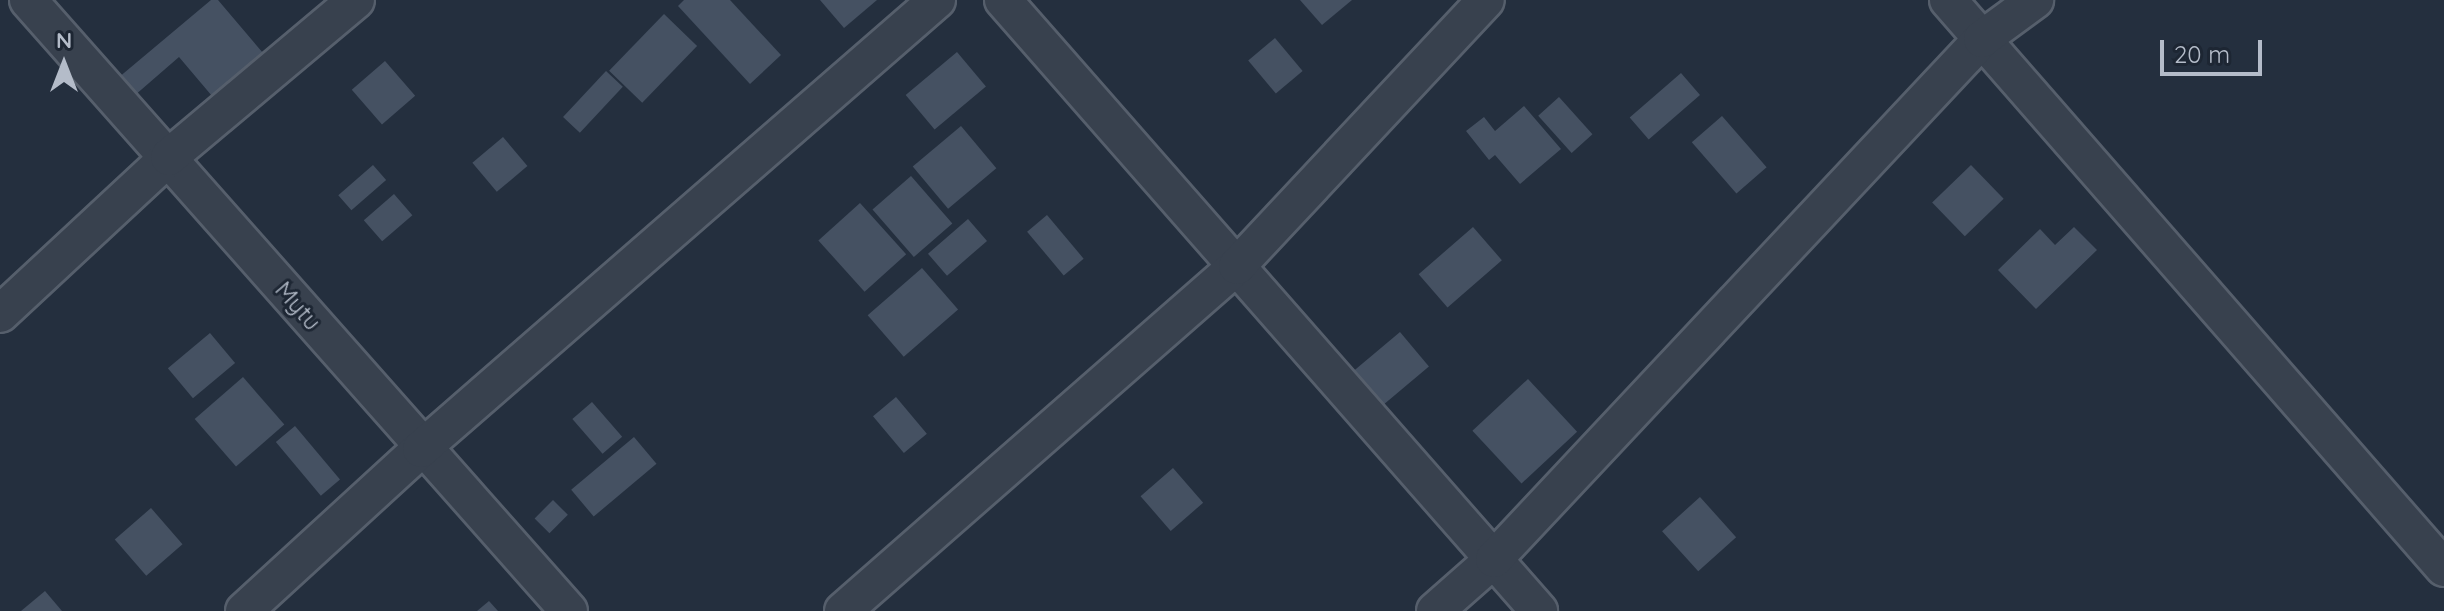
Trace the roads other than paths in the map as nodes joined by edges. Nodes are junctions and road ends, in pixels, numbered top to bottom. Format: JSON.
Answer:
{"nodes":[{"id":1,"x":28,"y":0,"type":"edge"},
{"id":2,"x":356,"y":0,"type":"edge"},
{"id":3,"x":937,"y":0,"type":"edge"},
{"id":4,"x":1003,"y":0,"type":"edge"},
{"id":5,"x":1486,"y":0,"type":"edge"},
{"id":6,"x":1948,"y":0,"type":"edge"},
{"id":7,"x":2035,"y":0,"type":"edge"},
{"id":8,"x":1982,"y":39,"type":"junction"},
{"id":9,"x":169,"y":157,"type":"junction"},
{"id":10,"x":1237,"y":266,"type":"junction"},
{"id":11,"x":0,"y":314,"type":"edge"},
{"id":12,"x":421,"y":449,"type":"junction"},
{"id":13,"x":1494,"y":559,"type":"junction"},
{"id":14,"x":2444,"y":568,"type":"edge"},
{"id":15,"x":244,"y":611,"type":"edge"},
{"id":16,"x":569,"y":611,"type":"edge"},
{"id":17,"x":843,"y":611,"type":"edge"},
{"id":18,"x":1435,"y":611,"type":"edge"},
{"id":19,"x":1539,"y":611,"type":"edge"}],
"edges":[{"from":1,"to":9,"type":"street","name":"Mytu"},
{"from":2,"to":9,"type":"street"},
{"from":3,"to":12,"type":"street"},
{"from":4,"to":10,"type":"street"},
{"from":5,"to":10,"type":"street"},
{"from":6,"to":8,"type":"street"},
{"from":7,"to":8,"type":"street"},
{"from":8,"to":13,"type":"street"},
{"from":8,"to":14,"type":"street"},
{"from":9,"to":11,"type":"street"},
{"from":9,"to":12,"type":"street","name":"Mytu"},
{"from":10,"to":13,"type":"street"},
{"from":10,"to":17,"type":"street"},
{"from":12,"to":15,"type":"street"},
{"from":12,"to":16,"type":"street","name":"Mytu"},
{"from":13,"to":18,"type":"street"},
{"from":13,"to":19,"type":"street"}]}
